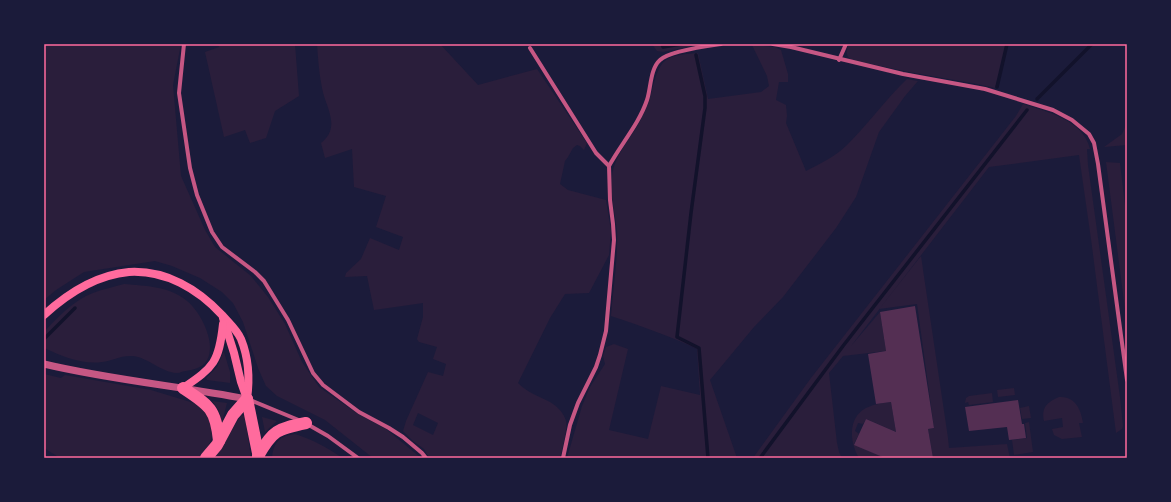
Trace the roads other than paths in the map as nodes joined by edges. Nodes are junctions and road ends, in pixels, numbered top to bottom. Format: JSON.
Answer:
{"nodes":[{"id":1,"x":184,"y":44,"type":"edge"},
{"id":2,"x":721,"y":44,"type":"edge"},
{"id":3,"x":773,"y":44,"type":"edge"},
{"id":4,"x":846,"y":44,"type":"edge"},
{"id":5,"x":530,"y":48,"type":"dead end"},
{"id":6,"x":839,"y":60,"type":"junction"},
{"id":7,"x":609,"y":166,"type":"junction"},
{"id":8,"x":44,"y":315,"type":"edge"},
{"id":9,"x":222,"y":318,"type":"junction"},
{"id":10,"x":44,"y":364,"type":"edge"},
{"id":11,"x":1127,"y":380,"type":"edge"},
{"id":12,"x":183,"y":388,"type":"junction"},
{"id":13,"x":247,"y":399,"type":"junction"},
{"id":14,"x":306,"y":423,"type":"junction"},
{"id":15,"x":219,"y":442,"type":"junction"},
{"id":16,"x":258,"y":457,"type":"edge"},
{"id":17,"x":206,"y":458,"type":"edge"},
{"id":18,"x":358,"y":458,"type":"edge"},
{"id":19,"x":426,"y":458,"type":"edge"},
{"id":20,"x":563,"y":458,"type":"edge"}],
"edges":[{"from":1,"to":19,"type":"street"},
{"from":2,"to":7,"type":"street"},
{"from":3,"to":6,"type":"street"},
{"from":4,"to":6,"type":"street"},
{"from":5,"to":7,"type":"street"},
{"from":6,"to":11,"type":"street"},
{"from":7,"to":20,"type":"street"},
{"from":8,"to":9,"type":"main road"},
{"from":9,"to":12,"type":"main road"},
{"from":9,"to":13,"type":"main road"},
{"from":10,"to":12,"type":"street"},
{"from":12,"to":13,"type":"street"},
{"from":12,"to":15,"type":"highway"},
{"from":13,"to":14,"type":"street"},
{"from":13,"to":15,"type":"highway"},
{"from":13,"to":16,"type":"highway"},
{"from":14,"to":16,"type":"highway"},
{"from":14,"to":18,"type":"street"},
{"from":15,"to":17,"type":"highway"}]}
